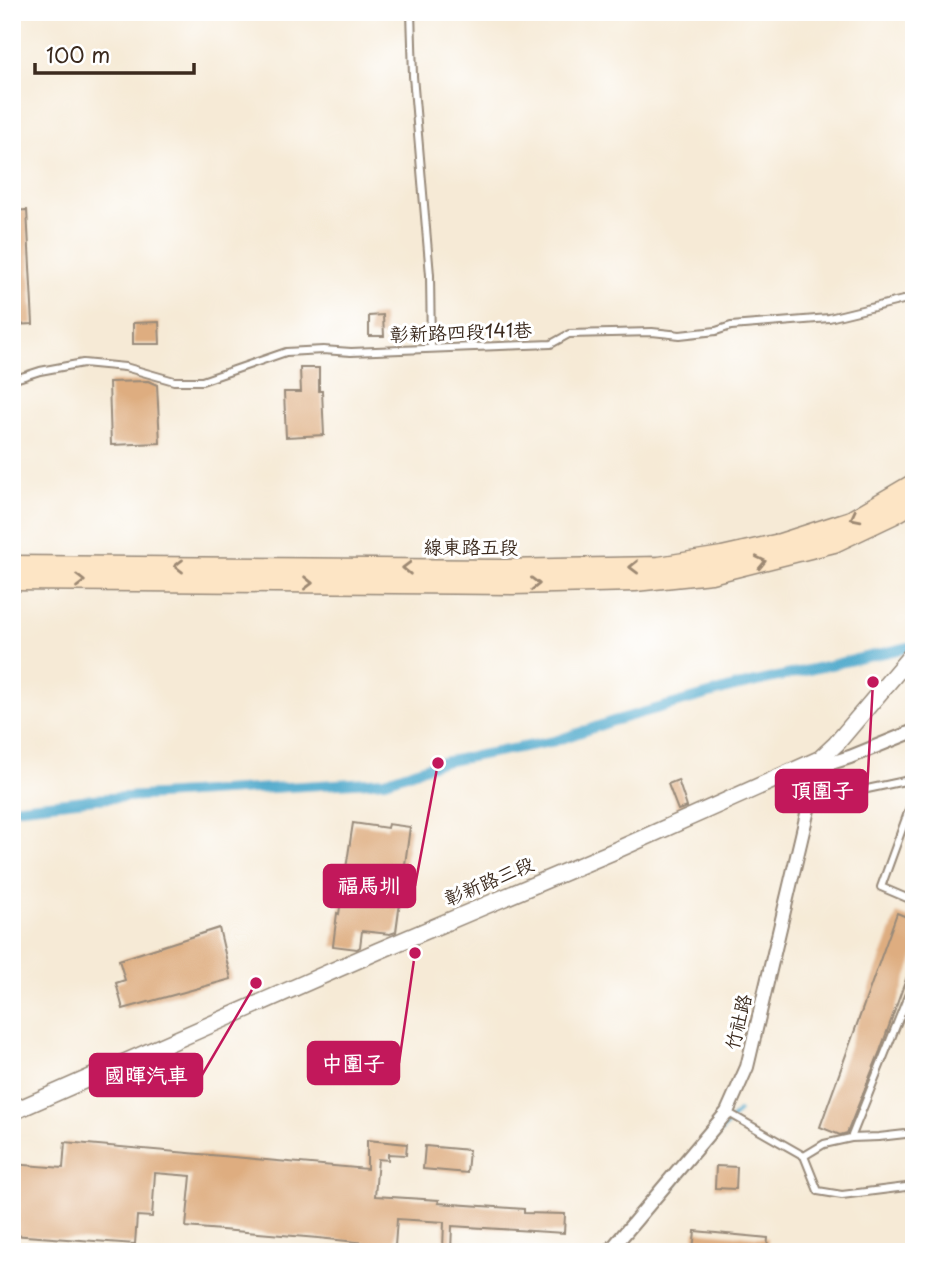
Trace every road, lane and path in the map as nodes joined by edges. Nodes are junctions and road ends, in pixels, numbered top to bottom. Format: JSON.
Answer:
{"nodes":[{"id":1,"x":411,"y":12,"type":"edge"},
{"id":2,"x":914,"y":300,"type":"edge"},
{"id":3,"x":431,"y":348,"type":"junction"},
{"id":4,"x":12,"y":380,"type":"edge"},
{"id":5,"x":914,"y":483,"type":"edge"},
{"id":6,"x":914,"y":503,"type":"edge"},
{"id":7,"x":12,"y":565,"type":"edge"},
{"id":8,"x":12,"y":581,"type":"edge"},
{"id":9,"x":911,"y":655,"type":"edge"},
{"id":10,"x":914,"y":731,"type":"edge"},
{"id":11,"x":819,"y":764,"type":"junction"},
{"id":12,"x":914,"y":779,"type":"edge"},
{"id":13,"x":914,"y":796,"type":"edge"},
{"id":14,"x":811,"y":801,"type":"junction"},
{"id":15,"x":914,"y":901,"type":"edge"},
{"id":16,"x":914,"y":981,"type":"edge"},
{"id":17,"x":12,"y":1112,"type":"edge"},
{"id":18,"x":727,"y":1112,"type":"junction"},
{"id":19,"x":914,"y":1133,"type":"edge"},
{"id":20,"x":851,"y":1138,"type":"junction"},
{"id":21,"x":804,"y":1156,"type":"junction"},
{"id":22,"x":914,"y":1186,"type":"edge"},
{"id":23,"x":12,"y":1247,"type":"edge"},
{"id":24,"x":82,"y":1252,"type":"edge"},
{"id":25,"x":609,"y":1252,"type":"edge"}],
"edges":[{"from":1,"to":3,"type":"lane"},
{"from":2,"to":3,"type":"lane","name":"彰新路四段141巷"},
{"from":3,"to":4,"type":"lane","name":"彰新路四段141巷"},
{"from":5,"to":7,"type":"main road","name":"線東路五段","one_way":true},
{"from":8,"to":6,"type":"main road","name":"線東路五段","one_way":true},
{"from":9,"to":11,"type":"street","name":"彰新路三段"},
{"from":10,"to":11,"type":"street"},
{"from":11,"to":14,"type":"street","name":"竹社路"},
{"from":11,"to":17,"type":"street","name":"彰新路三段"},
{"from":12,"to":14,"type":"lane"},
{"from":13,"to":15,"type":"lane"},
{"from":14,"to":18,"type":"street","name":"竹社路"},
{"from":16,"to":20,"type":"lane"},
{"from":18,"to":21,"type":"lane"},
{"from":18,"to":25,"type":"street","name":"竹社路"},
{"from":19,"to":20,"type":"lane"},
{"from":20,"to":21,"type":"lane"},
{"from":21,"to":22,"type":"lane"},
{"from":23,"to":24,"type":"lane"}]}
